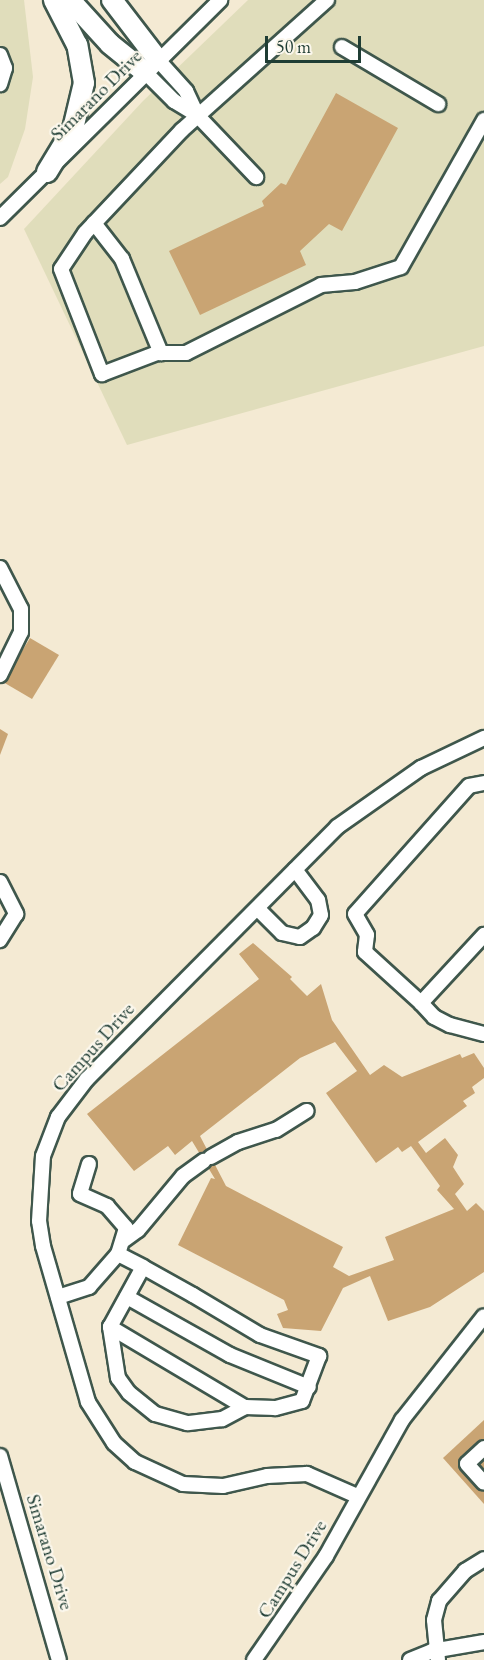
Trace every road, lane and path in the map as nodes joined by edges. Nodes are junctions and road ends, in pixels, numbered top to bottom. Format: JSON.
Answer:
{"nodes":[{"id":1,"x":54,"y":0,"type":"edge"},
{"id":2,"x":70,"y":0,"type":"edge"},
{"id":3,"x":112,"y":0,"type":"edge"},
{"id":4,"x":220,"y":0,"type":"edge"},
{"id":5,"x":327,"y":0,"type":"edge"},
{"id":6,"x":342,"y":47,"type":"dead end"},
{"id":7,"x":0,"y":55,"type":"edge"},
{"id":8,"x":152,"y":66,"type":"junction"},
{"id":9,"x":0,"y":84,"type":"edge"},
{"id":10,"x":438,"y":104,"type":"dead end"},
{"id":11,"x":197,"y":115,"type":"junction"},
{"id":12,"x":484,"y":120,"type":"edge"},
{"id":13,"x":47,"y":172,"type":"junction"},
{"id":14,"x":256,"y":177,"type":"dead end"},
{"id":15,"x":0,"y":218,"type":"edge"},
{"id":16,"x":94,"y":223,"type":"junction"},
{"id":17,"x":161,"y":353,"type":"junction"},
{"id":18,"x":0,"y":568,"type":"edge"},
{"id":19,"x":0,"y":675,"type":"edge"},
{"id":20,"x":484,"y":738,"type":"edge"},
{"id":21,"x":484,"y":783,"type":"edge"},
{"id":22,"x":295,"y":870,"type":"junction"},
{"id":23,"x":0,"y":882,"type":"edge"},
{"id":24,"x":258,"y":909,"type":"junction"},
{"id":25,"x":484,"y":935,"type":"edge"},
{"id":26,"x":0,"y":940,"type":"edge"},
{"id":27,"x":421,"y":1003,"type":"junction"},
{"id":28,"x":484,"y":1034,"type":"edge"},
{"id":29,"x":306,"y":1112,"type":"dead end"},
{"id":30,"x":89,"y":1164,"type":"dead end"},
{"id":31,"x":124,"y":1240,"type":"junction"},
{"id":32,"x":118,"y":1254,"type":"junction"},
{"id":33,"x":143,"y":1267,"type":"junction"},
{"id":34,"x":58,"y":1297,"type":"junction"},
{"id":35,"x":127,"y":1297,"type":"junction"},
{"id":36,"x":484,"y":1316,"type":"edge"},
{"id":37,"x":110,"y":1327,"type":"junction"},
{"id":38,"x":309,"y":1387,"type":"junction"},
{"id":39,"x":245,"y":1407,"type":"junction"},
{"id":40,"x":484,"y":1448,"type":"edge"},
{"id":41,"x":0,"y":1456,"type":"edge"},
{"id":42,"x":484,"y":1483,"type":"edge"},
{"id":43,"x":357,"y":1496,"type":"junction"},
{"id":44,"x":484,"y":1559,"type":"edge"},
{"id":45,"x":484,"y":1642,"type":"edge"},
{"id":46,"x":437,"y":1655,"type":"edge"},
{"id":47,"x":59,"y":1660,"type":"edge"},
{"id":48,"x":254,"y":1660,"type":"edge"},
{"id":49,"x":410,"y":1660,"type":"edge"}],
"edges":[{"from":1,"to":13,"type":"highway"},
{"from":2,"to":8,"type":"highway"},
{"from":3,"to":8,"type":"highway"},
{"from":4,"to":8,"type":"street","name":"Simarano Drive"},
{"from":5,"to":11,"type":"street"},
{"from":6,"to":10,"type":"street"},
{"from":7,"to":9,"type":"street"},
{"from":8,"to":11,"type":"street"},
{"from":8,"to":13,"type":"street","name":"Simarano Drive"},
{"from":11,"to":14,"type":"street"},
{"from":11,"to":16,"type":"street"},
{"from":12,"to":17,"type":"street"},
{"from":13,"to":15,"type":"street","name":"Simarano Drive"},
{"from":16,"to":17,"type":"street"},
{"from":16,"to":17,"type":"street"},
{"from":18,"to":19,"type":"street"},
{"from":20,"to":22,"type":"street","name":"Campus Drive"},
{"from":21,"to":27,"type":"street"},
{"from":22,"to":24,"type":"street","name":"Campus Drive"},
{"from":22,"to":24,"type":"street"},
{"from":23,"to":26,"type":"street"},
{"from":24,"to":34,"type":"street","name":"Campus Drive"},
{"from":25,"to":27,"type":"street"},
{"from":27,"to":28,"type":"street"},
{"from":29,"to":31,"type":"street"},
{"from":30,"to":31,"type":"street"},
{"from":31,"to":32,"type":"street"},
{"from":32,"to":33,"type":"street"},
{"from":32,"to":34,"type":"street"},
{"from":33,"to":35,"type":"street"},
{"from":33,"to":38,"type":"street"},
{"from":34,"to":43,"type":"street","name":"Campus Drive"},
{"from":35,"to":37,"type":"street"},
{"from":35,"to":38,"type":"street"},
{"from":36,"to":43,"type":"street","name":"Campus Drive"},
{"from":37,"to":39,"type":"street"},
{"from":37,"to":39,"type":"street"},
{"from":38,"to":39,"type":"street"},
{"from":40,"to":42,"type":"street"},
{"from":41,"to":47,"type":"street","name":"Simarano Drive"},
{"from":43,"to":48,"type":"street","name":"Campus Drive"},
{"from":44,"to":46,"type":"street"},
{"from":45,"to":46,"type":"street"},
{"from":46,"to":49,"type":"street"}]}
